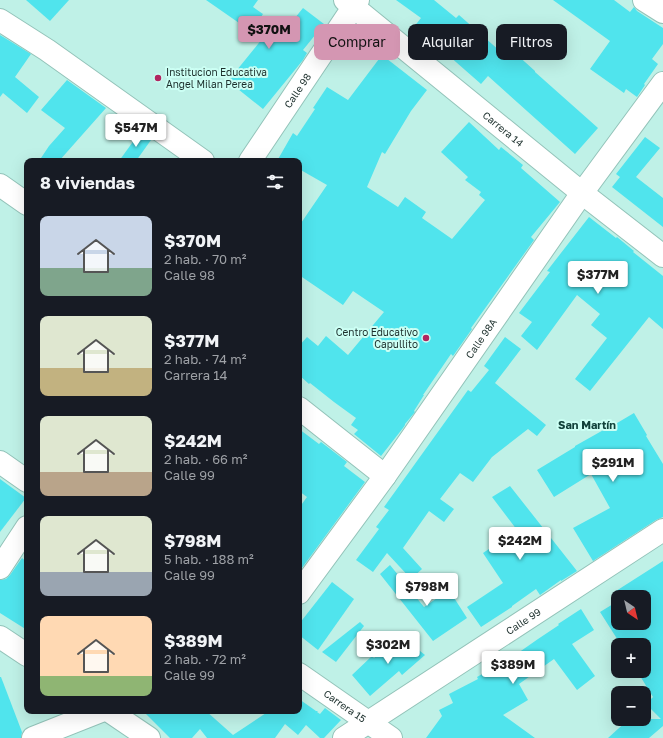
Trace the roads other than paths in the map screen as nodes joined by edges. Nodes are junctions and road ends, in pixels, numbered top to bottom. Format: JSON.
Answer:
{"nodes":[{"id":1,"x":644,"y":0,"type":"edge"},
{"id":2,"x":353,"y":2,"type":"edge"},
{"id":3,"x":663,"y":12,"type":"edge"},
{"id":4,"x":0,"y":20,"type":"edge"},
{"id":5,"x":663,"y":83,"type":"edge"},
{"id":6,"x":199,"y":158,"type":"edge"},
{"id":7,"x":252,"y":158,"type":"edge"},
{"id":8,"x":0,"y":185,"type":"edge"},
{"id":9,"x":582,"y":193,"type":"junction"},
{"id":10,"x":24,"y":202,"type":"edge"},
{"id":11,"x":663,"y":256,"type":"edge"},
{"id":12,"x":302,"y":410,"type":"edge"},
{"id":13,"x":0,"y":462,"type":"edge"},
{"id":14,"x":385,"y":476,"type":"junction"},
{"id":15,"x":24,"y":480,"type":"edge"},
{"id":16,"x":663,"y":530,"type":"edge"},
{"id":17,"x":24,"y":532,"type":"edge"},
{"id":18,"x":0,"y":568,"type":"edge"},
{"id":19,"x":302,"y":589,"type":"edge"},
{"id":20,"x":0,"y":637,"type":"edge"},
{"id":21,"x":24,"y":653,"type":"edge"},
{"id":22,"x":302,"y":676,"type":"edge"},
{"id":23,"x":93,"y":714,"type":"edge"},
{"id":24,"x":113,"y":714,"type":"edge"},
{"id":25,"x":368,"y":722,"type":"junction"},
{"id":26,"x":33,"y":738,"type":"edge"},
{"id":27,"x":149,"y":738,"type":"edge"},
{"id":28,"x":344,"y":738,"type":"edge"},
{"id":29,"x":391,"y":738,"type":"edge"}],
"edges":[{"from":1,"to":3,"type":"street"},
{"from":2,"to":7,"type":"street","name":"Calle 98"},
{"from":2,"to":9,"type":"street","name":"Carrera 14"},
{"from":4,"to":6,"type":"street"},
{"from":5,"to":9,"type":"street","name":"Calle 98A"},
{"from":8,"to":10,"type":"street"},
{"from":9,"to":11,"type":"street","name":"Carrera 14"},
{"from":9,"to":14,"type":"street","name":"Calle 98A"},
{"from":12,"to":14,"type":"street"},
{"from":13,"to":15,"type":"street"},
{"from":14,"to":19,"type":"street","name":"Calle 98A"},
{"from":16,"to":25,"type":"street","name":"Calle 99"},
{"from":17,"to":18,"type":"street"},
{"from":20,"to":21,"type":"street"},
{"from":22,"to":25,"type":"street","name":"Carrera 15"},
{"from":23,"to":26,"type":"street"},
{"from":24,"to":27,"type":"street"},
{"from":25,"to":28,"type":"street","name":"Calle 99"},
{"from":25,"to":29,"type":"street","name":"Carrera 15"}]}
